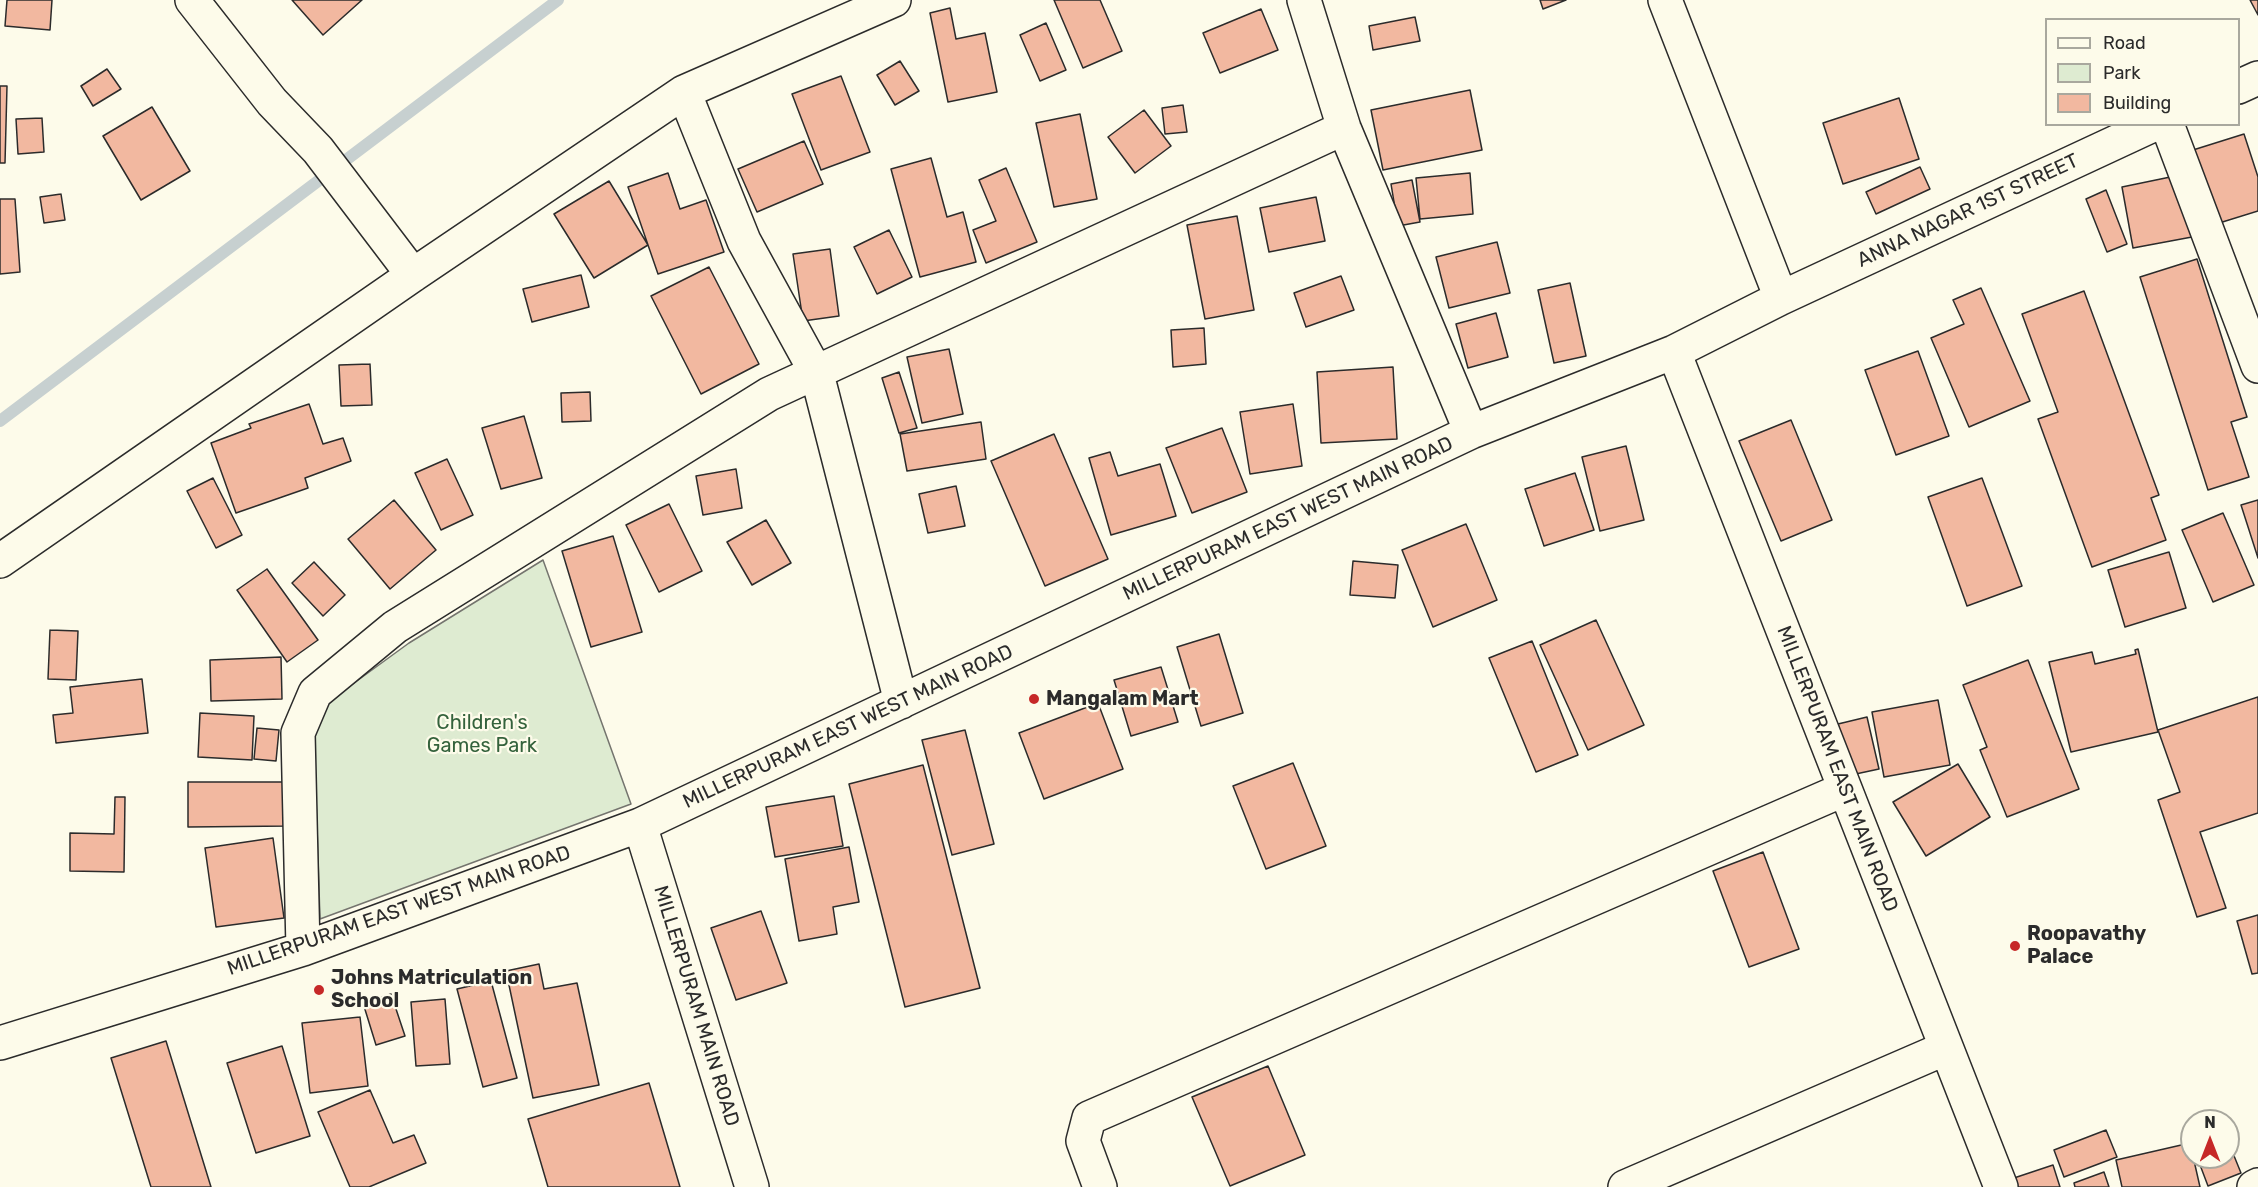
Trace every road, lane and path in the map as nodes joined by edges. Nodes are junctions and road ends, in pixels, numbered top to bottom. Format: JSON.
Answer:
{"nodes":[{"id":1,"x":192,"y":0,"type":"edge"},
{"id":2,"x":894,"y":0,"type":"edge"},
{"id":3,"x":1305,"y":0,"type":"edge"},
{"id":4,"x":1670,"y":2,"type":"edge"},
{"id":5,"x":2258,"y":78,"type":"edge"},
{"id":6,"x":2240,"y":86,"type":"edge"},
{"id":7,"x":684,"y":92,"type":"junction"},
{"id":8,"x":2151,"y":126,"type":"edge"},
{"id":9,"x":2168,"y":126,"type":"edge"},
{"id":10,"x":1344,"y":128,"type":"junction"},
{"id":11,"x":413,"y":275,"type":"junction"},
{"id":12,"x":1781,"y":298,"type":"junction"},
{"id":13,"x":1674,"y":352,"type":"junction"},
{"id":14,"x":2258,"y":366,"type":"edge"},
{"id":15,"x":817,"y":374,"type":"junction"},
{"id":16,"x":1471,"y":432,"type":"junction"},
{"id":17,"x":0,"y":561,"type":"edge"},
{"id":18,"x":901,"y":702,"type":"junction"},
{"id":19,"x":1845,"y":789,"type":"junction"},
{"id":20,"x":640,"y":825,"type":"junction"},
{"id":21,"x":303,"y":949,"type":"junction"},
{"id":22,"x":0,"y":1043,"type":"edge"},
{"id":23,"x":1946,"y":1048,"type":"junction"},
{"id":24,"x":2258,"y":1185,"type":"edge"},
{"id":25,"x":752,"y":1187,"type":"edge"},
{"id":26,"x":1100,"y":1187,"type":"edge"},
{"id":27,"x":1624,"y":1187,"type":"edge"},
{"id":28,"x":2001,"y":1187,"type":"edge"},
{"id":29,"x":2254,"y":1187,"type":"edge"}],
"edges":[{"from":1,"to":11,"type":"street"},
{"from":2,"to":7,"type":"street"},
{"from":3,"to":10,"type":"street"},
{"from":4,"to":12,"type":"street"},
{"from":5,"to":6,"type":"street"},
{"from":7,"to":11,"type":"street"},
{"from":7,"to":15,"type":"street"},
{"from":8,"to":12,"type":"street","name":"ANNA NAGAR 1ST STREET"},
{"from":9,"to":14,"type":"street"},
{"from":10,"to":15,"type":"street"},
{"from":10,"to":16,"type":"street"},
{"from":11,"to":17,"type":"street"},
{"from":12,"to":13,"type":"street","name":"ANNA NAGAR 1ST STREET"},
{"from":13,"to":16,"type":"street","name":"MILLERPURAM EAST WEST MAIN ROAD"},
{"from":13,"to":19,"type":"street","name":"MILLERPURAM EAST MAIN ROAD"},
{"from":15,"to":18,"type":"street"},
{"from":15,"to":21,"type":"street"},
{"from":16,"to":18,"type":"street","name":"MILLERPURAM EAST WEST MAIN ROAD"},
{"from":18,"to":20,"type":"street","name":"MILLERPURAM EAST WEST MAIN ROAD"},
{"from":19,"to":23,"type":"street","name":"MILLERPURAM EAST MAIN ROAD"},
{"from":19,"to":26,"type":"street"},
{"from":20,"to":21,"type":"street","name":"MILLERPURAM EAST WEST MAIN ROAD"},
{"from":20,"to":25,"type":"street","name":"MILLERPURAM MAIN ROAD"},
{"from":21,"to":22,"type":"street","name":"MILLERPURAM EAST WEST MAIN ROAD"},
{"from":23,"to":27,"type":"street"},
{"from":23,"to":28,"type":"street","name":"MILLERPURAM EAST MAIN ROAD"},
{"from":24,"to":29,"type":"street"}]}
